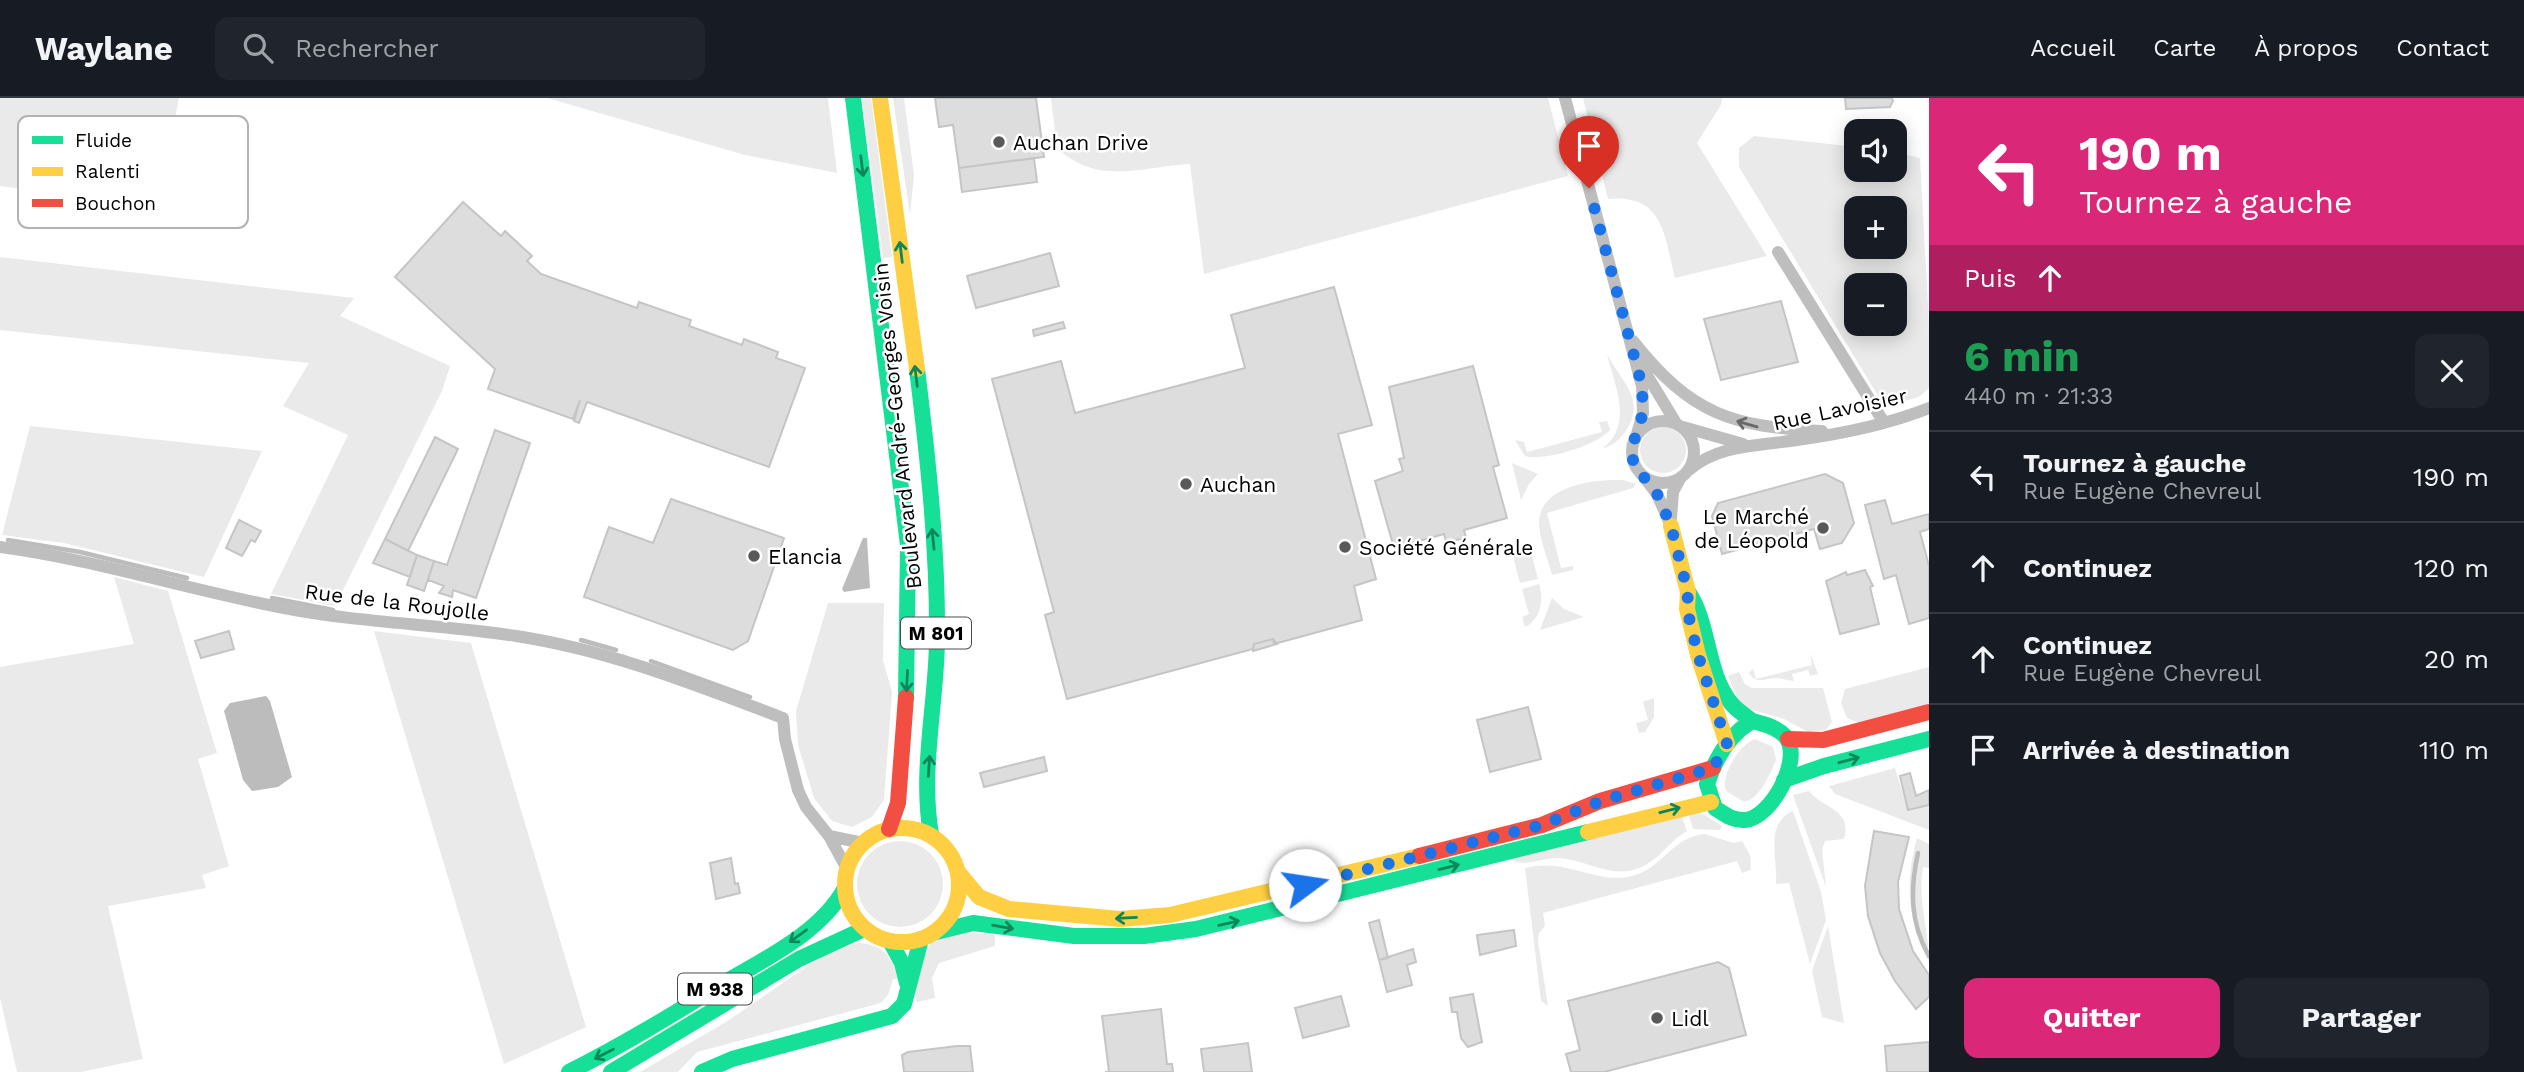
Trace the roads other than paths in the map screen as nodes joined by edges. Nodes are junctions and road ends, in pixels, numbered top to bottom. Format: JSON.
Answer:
{"nodes":[{"id":1,"x":853,"y":98,"type":"edge"},
{"id":2,"x":880,"y":98,"type":"edge"},
{"id":3,"x":1565,"y":98,"type":"edge"},
{"id":4,"x":1778,"y":252,"type":"dead end"},
{"id":5,"x":1628,"y":335,"type":"junction"},
{"id":6,"x":1929,"y":408,"type":"edge"},
{"id":7,"x":1883,"y":421,"type":"junction"},
{"id":8,"x":1678,"y":424,"type":"junction"},
{"id":9,"x":1840,"y":432,"type":"junction"},
{"id":10,"x":1637,"y":434,"type":"junction"},
{"id":11,"x":1758,"y":444,"type":"junction"},
{"id":12,"x":1685,"y":473,"type":"junction"},
{"id":13,"x":1644,"y":477,"type":"junction"},
{"id":14,"x":1671,"y":526,"type":"junction"},
{"id":15,"x":0,"y":547,"type":"edge"},
{"id":16,"x":1688,"y":593,"type":"junction"},
{"id":17,"x":1929,"y":712,"type":"edge"},
{"id":18,"x":1752,"y":721,"type":"junction"},
{"id":19,"x":1788,"y":738,"type":"junction"},
{"id":20,"x":1929,"y":739,"type":"edge"},
{"id":21,"x":1727,"y":744,"type":"junction"},
{"id":22,"x":1713,"y":768,"type":"junction"},
{"id":23,"x":1784,"y":780,"type":"junction"},
{"id":24,"x":1710,"y":802,"type":"junction"},
{"id":25,"x":888,"y":829,"type":"junction"},
{"id":26,"x":931,"y":834,"type":"junction"},
{"id":27,"x":829,"y":836,"type":"junction"},
{"id":28,"x":863,"y":843,"type":"junction"},
{"id":29,"x":847,"y":869,"type":"junction"},
{"id":30,"x":959,"y":873,"type":"junction"},
{"id":31,"x":845,"y":888,"type":"junction"},
{"id":32,"x":864,"y":929,"type":"junction"},
{"id":33,"x":929,"y":935,"type":"junction"},
{"id":34,"x":890,"y":941,"type":"junction"},
{"id":35,"x":907,"y":982,"type":"junction"},
{"id":36,"x":569,"y":1072,"type":"edge"},
{"id":37,"x":611,"y":1072,"type":"edge"},
{"id":38,"x":702,"y":1072,"type":"edge"}],
"edges":[{"from":1,"to":25,"type":"main road","name":"Boulevard André-Georges Voisin","number":"M 801","one_way":true},
{"from":26,"to":2,"type":"main road","name":"Boulevard André-Georges Voisin","number":"M 801","one_way":true},
{"from":3,"to":5,"type":"street"},
{"from":4,"to":7,"type":"street"},
{"from":5,"to":8,"type":"street"},
{"from":9,"to":5,"type":"street","one_way":true},
{"from":5,"to":10,"type":"street"},
{"from":6,"to":7,"type":"street","name":"Rue Lavoisier"},
{"from":7,"to":9,"type":"street","name":"Rue Lavoisier"},
{"from":8,"to":10,"type":"street"},
{"from":8,"to":11,"type":"street","name":"Rue Lavoisier"},
{"from":8,"to":12,"type":"street"},
{"from":9,"to":11,"type":"street","name":"Rue Lavoisier"},
{"from":10,"to":13,"type":"street"},
{"from":11,"to":12,"type":"street","name":"Rue Lavoisier"},
{"from":12,"to":13,"type":"street"},
{"from":12,"to":14,"type":"street"},
{"from":13,"to":14,"type":"street"},
{"from":14,"to":16,"type":"main road"},
{"from":15,"to":27,"type":"street","name":"Rue de la Roujolle"},
{"from":16,"to":18,"type":"main road"},
{"from":16,"to":21,"type":"main road"},
{"from":17,"to":19,"type":"main road"},
{"from":18,"to":19,"type":"main road"},
{"from":18,"to":21,"type":"main road"},
{"from":19,"to":23,"type":"main road"},
{"from":23,"to":20,"type":"main road","one_way":true},
{"from":21,"to":22,"type":"main road"},
{"from":22,"to":24,"type":"main road"},
{"from":22,"to":30,"type":"main road","one_way":true},
{"from":23,"to":24,"type":"main road"},
{"from":33,"to":24,"type":"main road","one_way":true},
{"from":25,"to":26,"type":"main road"},
{"from":25,"to":28,"type":"main road"},
{"from":26,"to":30,"type":"main road"},
{"from":27,"to":28,"type":"street"},
{"from":27,"to":29,"type":"street"},
{"from":28,"to":29,"type":"main road"},
{"from":29,"to":31,"type":"main road"},
{"from":30,"to":33,"type":"main road"},
{"from":31,"to":32,"type":"main road"},
{"from":31,"to":36,"type":"main road","number":"M 938","one_way":true},
{"from":32,"to":34,"type":"main road"},
{"from":32,"to":37,"type":"main road","number":"M 938"},
{"from":33,"to":34,"type":"main road"},
{"from":33,"to":35,"type":"main road"},
{"from":34,"to":35,"type":"main road"},
{"from":35,"to":38,"type":"main road"}]}
